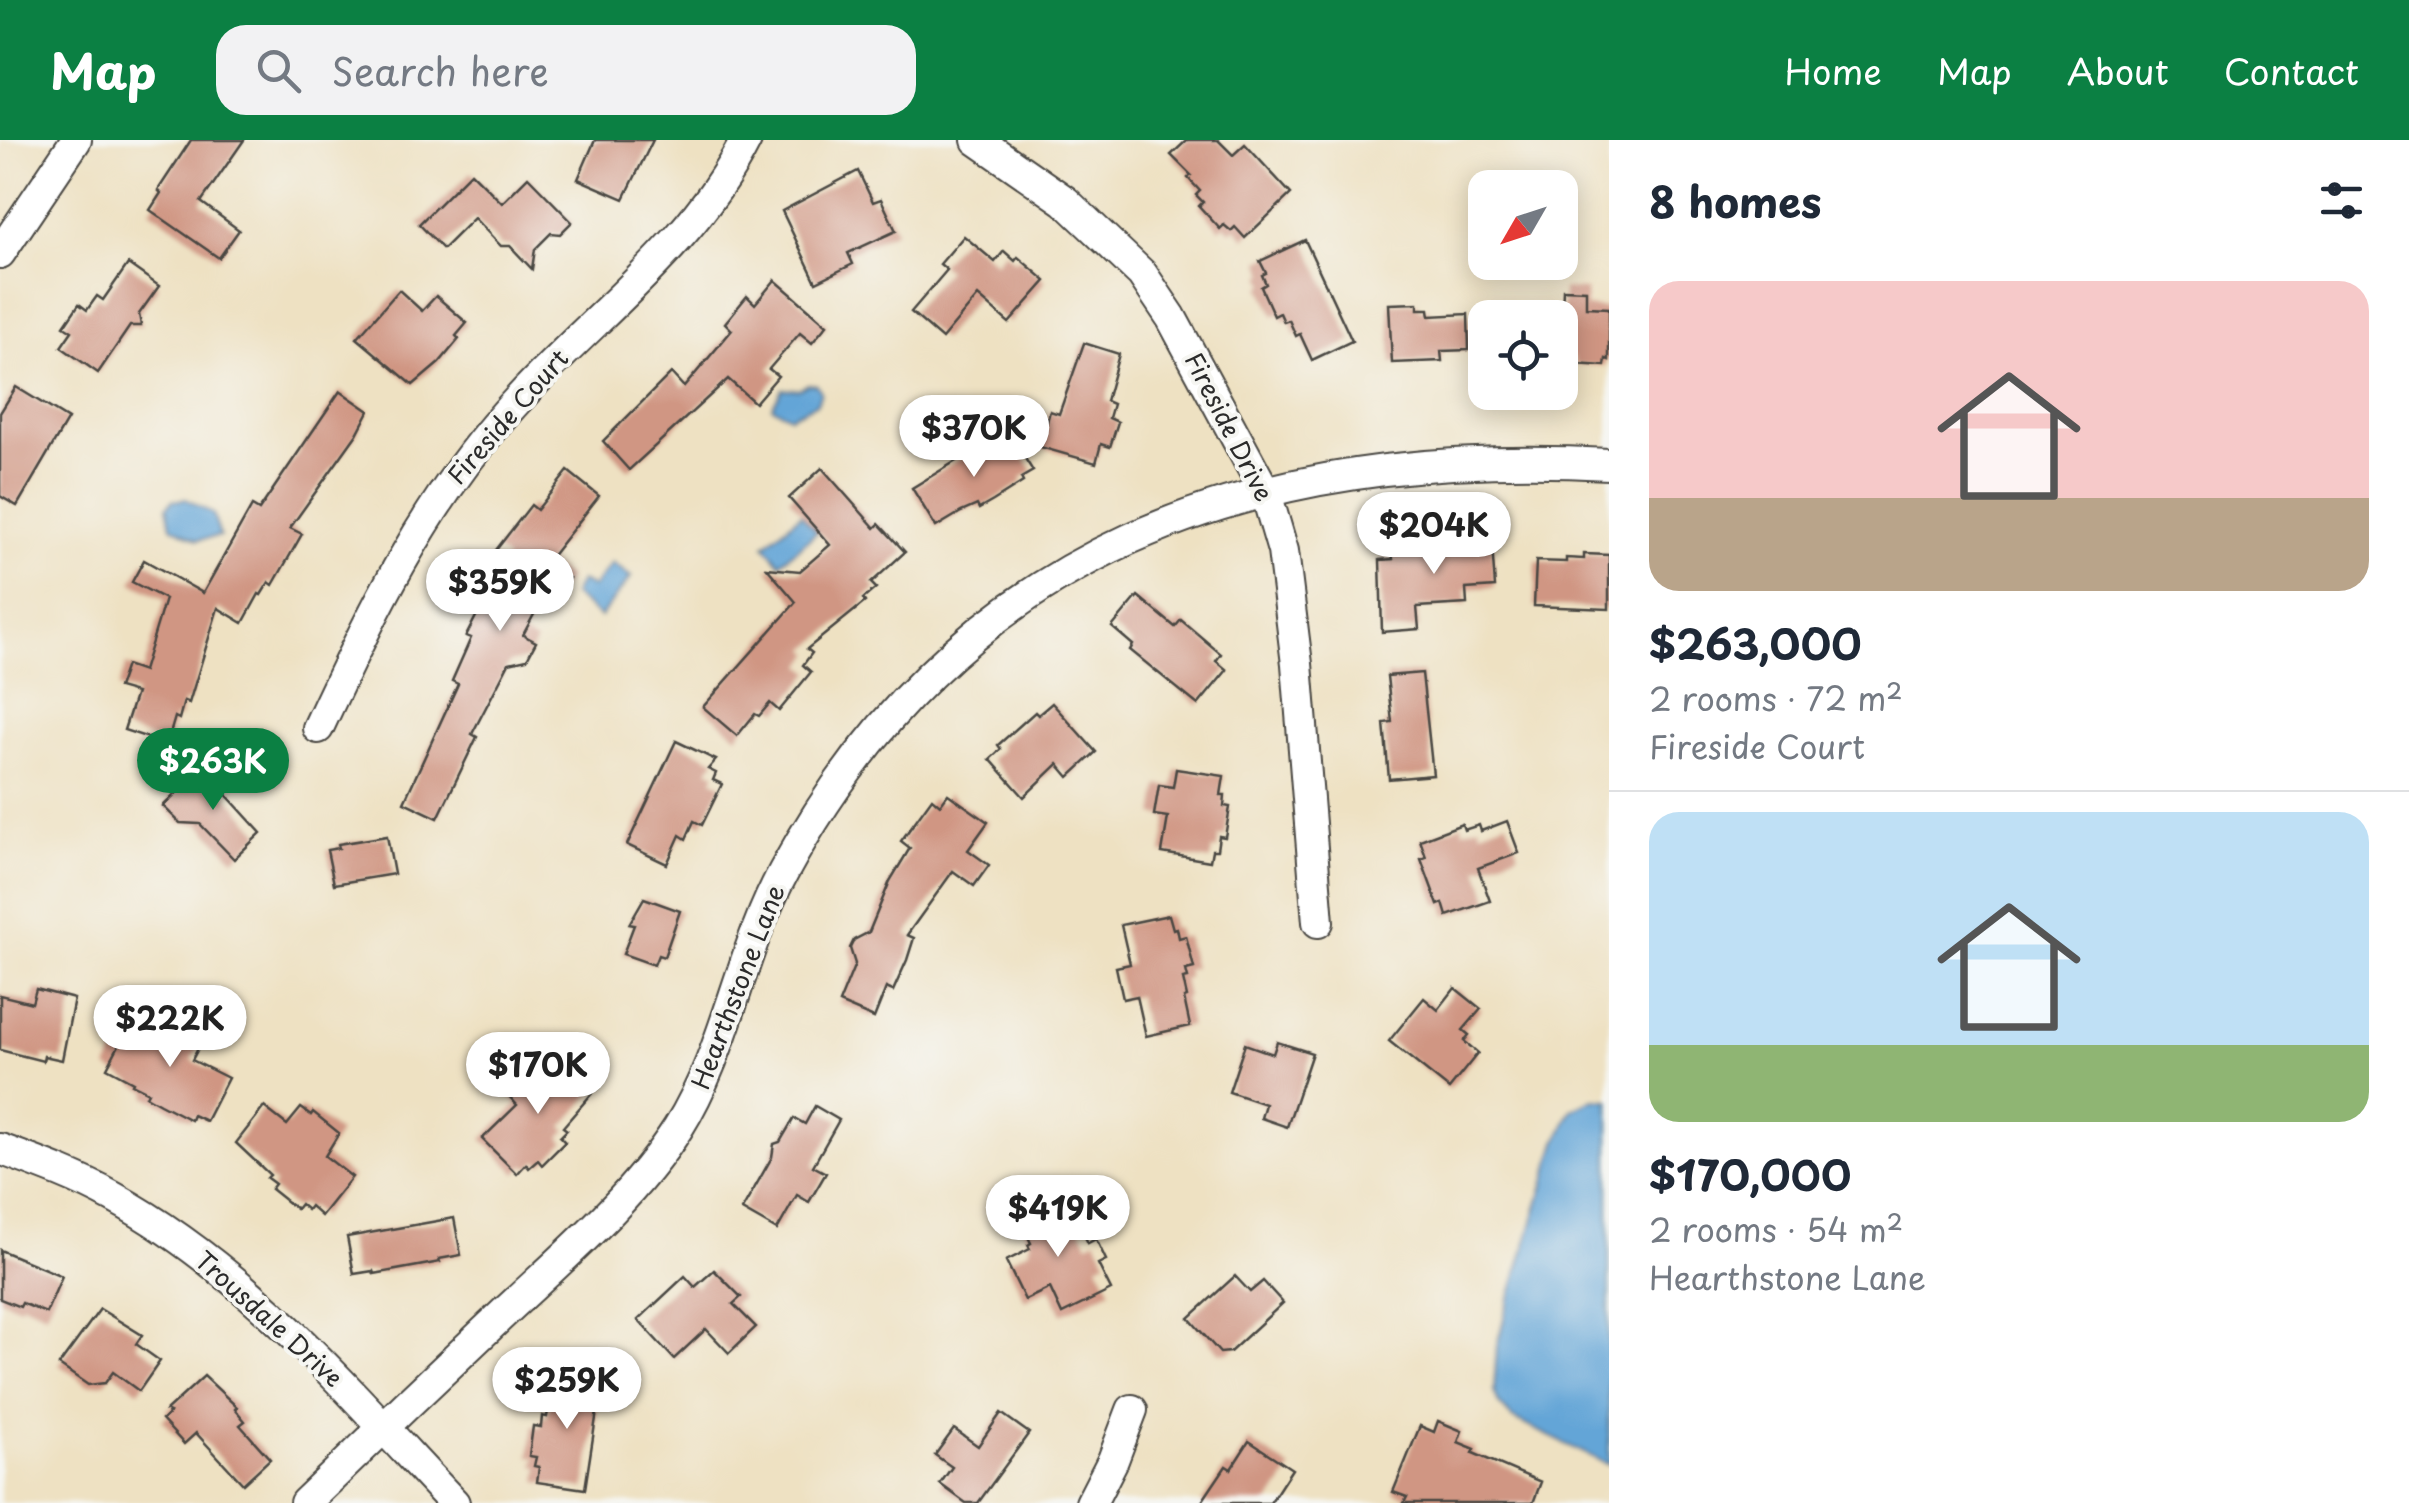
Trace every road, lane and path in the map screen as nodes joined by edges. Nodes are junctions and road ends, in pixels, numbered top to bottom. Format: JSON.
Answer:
{"nodes":[{"id":1,"x":76,"y":140,"type":"edge"},
{"id":2,"x":746,"y":140,"type":"edge"},
{"id":3,"x":978,"y":140,"type":"edge"},
{"id":4,"x":1,"y":249,"type":"edge"},
{"id":5,"x":1609,"y":464,"type":"edge"},
{"id":6,"x":1266,"y":493,"type":"junction"},
{"id":7,"x":318,"y":728,"type":"dead end"},
{"id":8,"x":1318,"y":922,"type":"dead end"},
{"id":9,"x":0,"y":1149,"type":"edge"},
{"id":10,"x":1132,"y":1410,"type":"dead end"},
{"id":11,"x":383,"y":1427,"type":"junction"},
{"id":12,"x":305,"y":1503,"type":"edge"},
{"id":13,"x":454,"y":1503,"type":"edge"},
{"id":14,"x":1091,"y":1503,"type":"edge"}],
"edges":[{"from":1,"to":4,"type":"street"},
{"from":2,"to":7,"type":"street","name":"Fireside Court"},
{"from":3,"to":6,"type":"street","name":"Fireside Drive"},
{"from":5,"to":6,"type":"street","name":"Hearthstone Lane"},
{"from":6,"to":8,"type":"street","name":"Fireside Drive"},
{"from":6,"to":11,"type":"street","name":"Hearthstone Lane"},
{"from":9,"to":11,"type":"street","name":"Trousdale Drive"},
{"from":10,"to":14,"type":"street"},
{"from":11,"to":12,"type":"street","name":"Hearthstone Lane"},
{"from":11,"to":13,"type":"street","name":"Trousdale Drive"}]}
